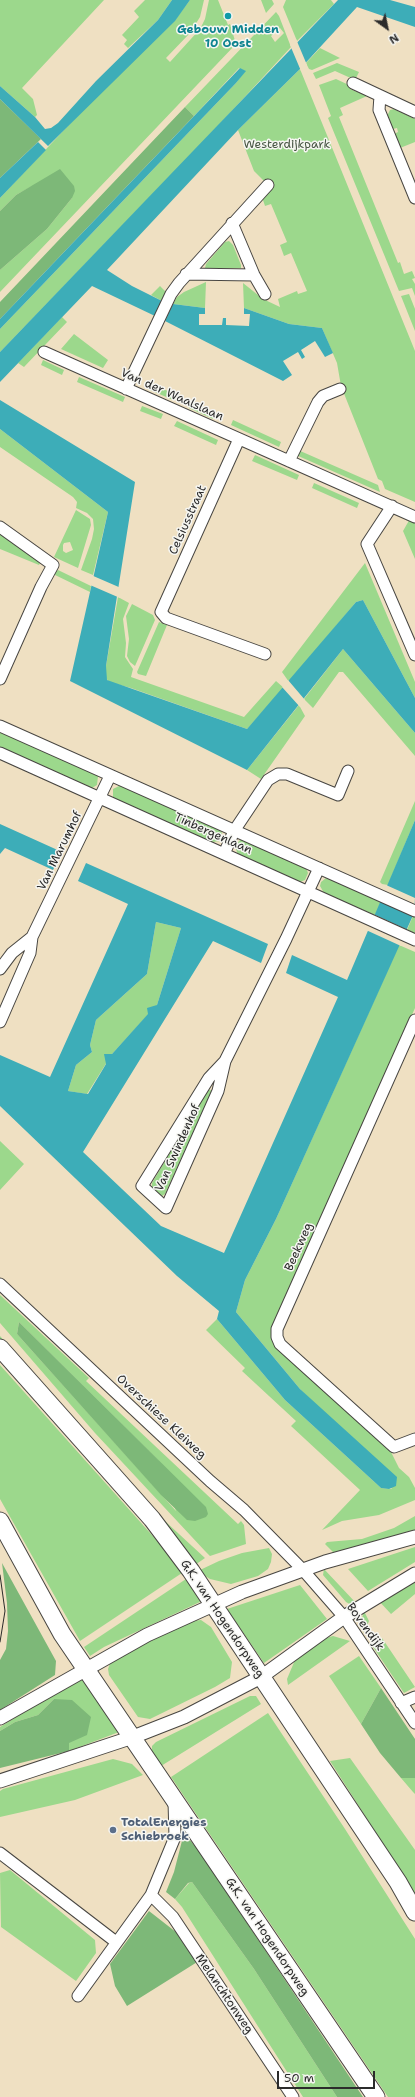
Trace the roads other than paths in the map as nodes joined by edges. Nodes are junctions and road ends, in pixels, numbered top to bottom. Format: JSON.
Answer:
{"nodes":[{"id":1,"x":353,"y":83,"type":"dead end"},
{"id":2,"x":380,"y":96,"type":"junction"},
{"id":3,"x":415,"y":112,"type":"edge"},
{"id":4,"x":268,"y":185,"type":"dead end"},
{"id":5,"x":415,"y":198,"type":"edge"},
{"id":6,"x":232,"y":223,"type":"junction"},
{"id":7,"x":186,"y":274,"type":"junction"},
{"id":8,"x":254,"y":275,"type":"junction"},
{"id":9,"x":265,"y":294,"type":"dead end"},
{"id":10,"x":44,"y":352,"type":"dead end"},
{"id":11,"x":126,"y":389,"type":"junction"},
{"id":12,"x":340,"y":389,"type":"dead end"},
{"id":13,"x":239,"y":439,"type":"junction"},
{"id":14,"x":289,"y":461,"type":"junction"},
{"id":15,"x":392,"y":506,"type":"junction"},
{"id":16,"x":415,"y":517,"type":"edge"},
{"id":17,"x":0,"y":527,"type":"edge"},
{"id":18,"x":265,"y":654,"type":"dead end"},
{"id":19,"x":415,"y":655,"type":"edge"},
{"id":20,"x":0,"y":679,"type":"edge"},
{"id":21,"x":0,"y":726,"type":"edge"},
{"id":22,"x":0,"y":753,"type":"edge"},
{"id":23,"x":348,"y":771,"type":"dead end"},
{"id":24,"x":110,"y":776,"type":"junction"},
{"id":25,"x":100,"y":799,"type":"junction"},
{"id":26,"x":234,"y":831,"type":"junction"},
{"id":27,"x":224,"y":854,"type":"junction"},
{"id":28,"x":319,"y":868,"type":"junction"},
{"id":29,"x":308,"y":892,"type":"junction"},
{"id":30,"x":415,"y":910,"type":"edge"},
{"id":31,"x":32,"y":937,"type":"junction"},
{"id":32,"x":415,"y":940,"type":"edge"},
{"id":33,"x":0,"y":969,"type":"edge"},
{"id":34,"x":415,"y":1020,"type":"edge"},
{"id":35,"x":0,"y":1022,"type":"edge"},
{"id":36,"x":226,"y":1062,"type":"junction"},
{"id":37,"x":0,"y":1284,"type":"edge"},
{"id":38,"x":0,"y":1348,"type":"edge"},
{"id":39,"x":415,"y":1438,"type":"edge"},
{"id":40,"x":0,"y":1521,"type":"edge"},
{"id":41,"x":415,"y":1537,"type":"edge"},
{"id":42,"x":303,"y":1570,"type":"junction"},
{"id":43,"x":415,"y":1574,"type":"edge"},
{"id":44,"x":213,"y":1605,"type":"junction"},
{"id":45,"x":344,"y":1617,"type":"junction"},
{"id":46,"x":87,"y":1669,"type":"junction"},
{"id":47,"x":261,"y":1677,"type":"junction"},
{"id":48,"x":415,"y":1697,"type":"edge"},
{"id":49,"x":401,"y":1702,"type":"junction"},
{"id":50,"x":0,"y":1718,"type":"edge"},
{"id":51,"x":415,"y":1723,"type":"edge"},
{"id":52,"x":133,"y":1737,"type":"junction"},
{"id":53,"x":0,"y":1781,"type":"edge"},
{"id":54,"x":174,"y":1800,"type":"junction"},
{"id":55,"x":2,"y":1858,"type":"edge"},
{"id":56,"x":151,"y":1895,"type":"junction"},
{"id":57,"x":415,"y":1912,"type":"edge"},
{"id":58,"x":116,"y":1942,"type":"junction"},
{"id":59,"x":78,"y":1996,"type":"dead end"},
{"id":60,"x":293,"y":2097,"type":"edge"},
{"id":61,"x":376,"y":2097,"type":"edge"}],
"edges":[{"from":1,"to":2,"type":"street"},
{"from":2,"to":3,"type":"street"},
{"from":2,"to":5,"type":"street"},
{"from":4,"to":6,"type":"street"},
{"from":6,"to":7,"type":"street"},
{"from":6,"to":8,"type":"street"},
{"from":7,"to":8,"type":"street"},
{"from":7,"to":11,"type":"street"},
{"from":8,"to":9,"type":"street"},
{"from":10,"to":11,"type":"street","name":"Van der Waalslaan"},
{"from":11,"to":13,"type":"street","name":"Van der Waalslaan"},
{"from":12,"to":14,"type":"street"},
{"from":13,"to":14,"type":"street","name":"Van der Waalslaan"},
{"from":13,"to":18,"type":"street","name":"Celsiusstraat"},
{"from":14,"to":15,"type":"street","name":"Van der Waalslaan"},
{"from":15,"to":16,"type":"street","name":"Van der Waalslaan"},
{"from":15,"to":19,"type":"street"},
{"from":17,"to":20,"type":"street"},
{"from":21,"to":24,"type":"street","name":"Tinbergenlaan"},
{"from":22,"to":25,"type":"street","name":"Tinbergenlaan"},
{"from":23,"to":26,"type":"street"},
{"from":24,"to":25,"type":"street","name":"Van Marumhof"},
{"from":24,"to":26,"type":"street","name":"Tinbergenlaan"},
{"from":25,"to":27,"type":"street","name":"Tinbergenlaan"},
{"from":25,"to":31,"type":"street","name":"Van Marumhof"},
{"from":26,"to":27,"type":"street"},
{"from":26,"to":28,"type":"street","name":"Tinbergenlaan"},
{"from":27,"to":29,"type":"street","name":"Tinbergenlaan"},
{"from":28,"to":29,"type":"street","name":"Van Swindenhof"},
{"from":28,"to":30,"type":"street","name":"Tinbergenlaan"},
{"from":29,"to":32,"type":"street","name":"Tinbergenlaan"},
{"from":29,"to":36,"type":"street","name":"Van Swindenhof"},
{"from":31,"to":33,"type":"street","name":"Van Marumhof"},
{"from":31,"to":35,"type":"street","name":"Van Marumhof"},
{"from":34,"to":39,"type":"street","name":"Beekweg"},
{"from":36,"to":36,"type":"street","name":"Van Swindenhof"},
{"from":37,"to":42,"type":"street","name":"Overschiese Kleiweg"},
{"from":38,"to":44,"type":"main road","name":"G.K. van Hogendorpweg"},
{"from":40,"to":46,"type":"main road"},
{"from":41,"to":42,"type":"street"},
{"from":42,"to":44,"type":"street"},
{"from":42,"to":45,"type":"street","name":"Bovendijk"},
{"from":43,"to":45,"type":"street"},
{"from":44,"to":46,"type":"street"},
{"from":44,"to":47,"type":"main road","name":"G.K. van Hogendorpweg"},
{"from":45,"to":47,"type":"street"},
{"from":45,"to":49,"type":"street","name":"Bovendijk"},
{"from":46,"to":50,"type":"street"},
{"from":46,"to":52,"type":"main road","name":"G.K. van Hogendorpweg"},
{"from":47,"to":52,"type":"street"},
{"from":47,"to":57,"type":"main road","name":"G.K. van Hogendorpweg"},
{"from":48,"to":49,"type":"street"},
{"from":49,"to":51,"type":"street","name":"Bovendijk"},
{"from":52,"to":53,"type":"street"},
{"from":52,"to":54,"type":"main road","name":"G.K. van Hogendorpweg"},
{"from":54,"to":56,"type":"street"},
{"from":54,"to":61,"type":"main road","name":"G.K. van Hogendorpweg"},
{"from":55,"to":58,"type":"street"},
{"from":56,"to":58,"type":"street"},
{"from":56,"to":60,"type":"street","name":"Melanchtonweg"},
{"from":58,"to":59,"type":"street"}]}
